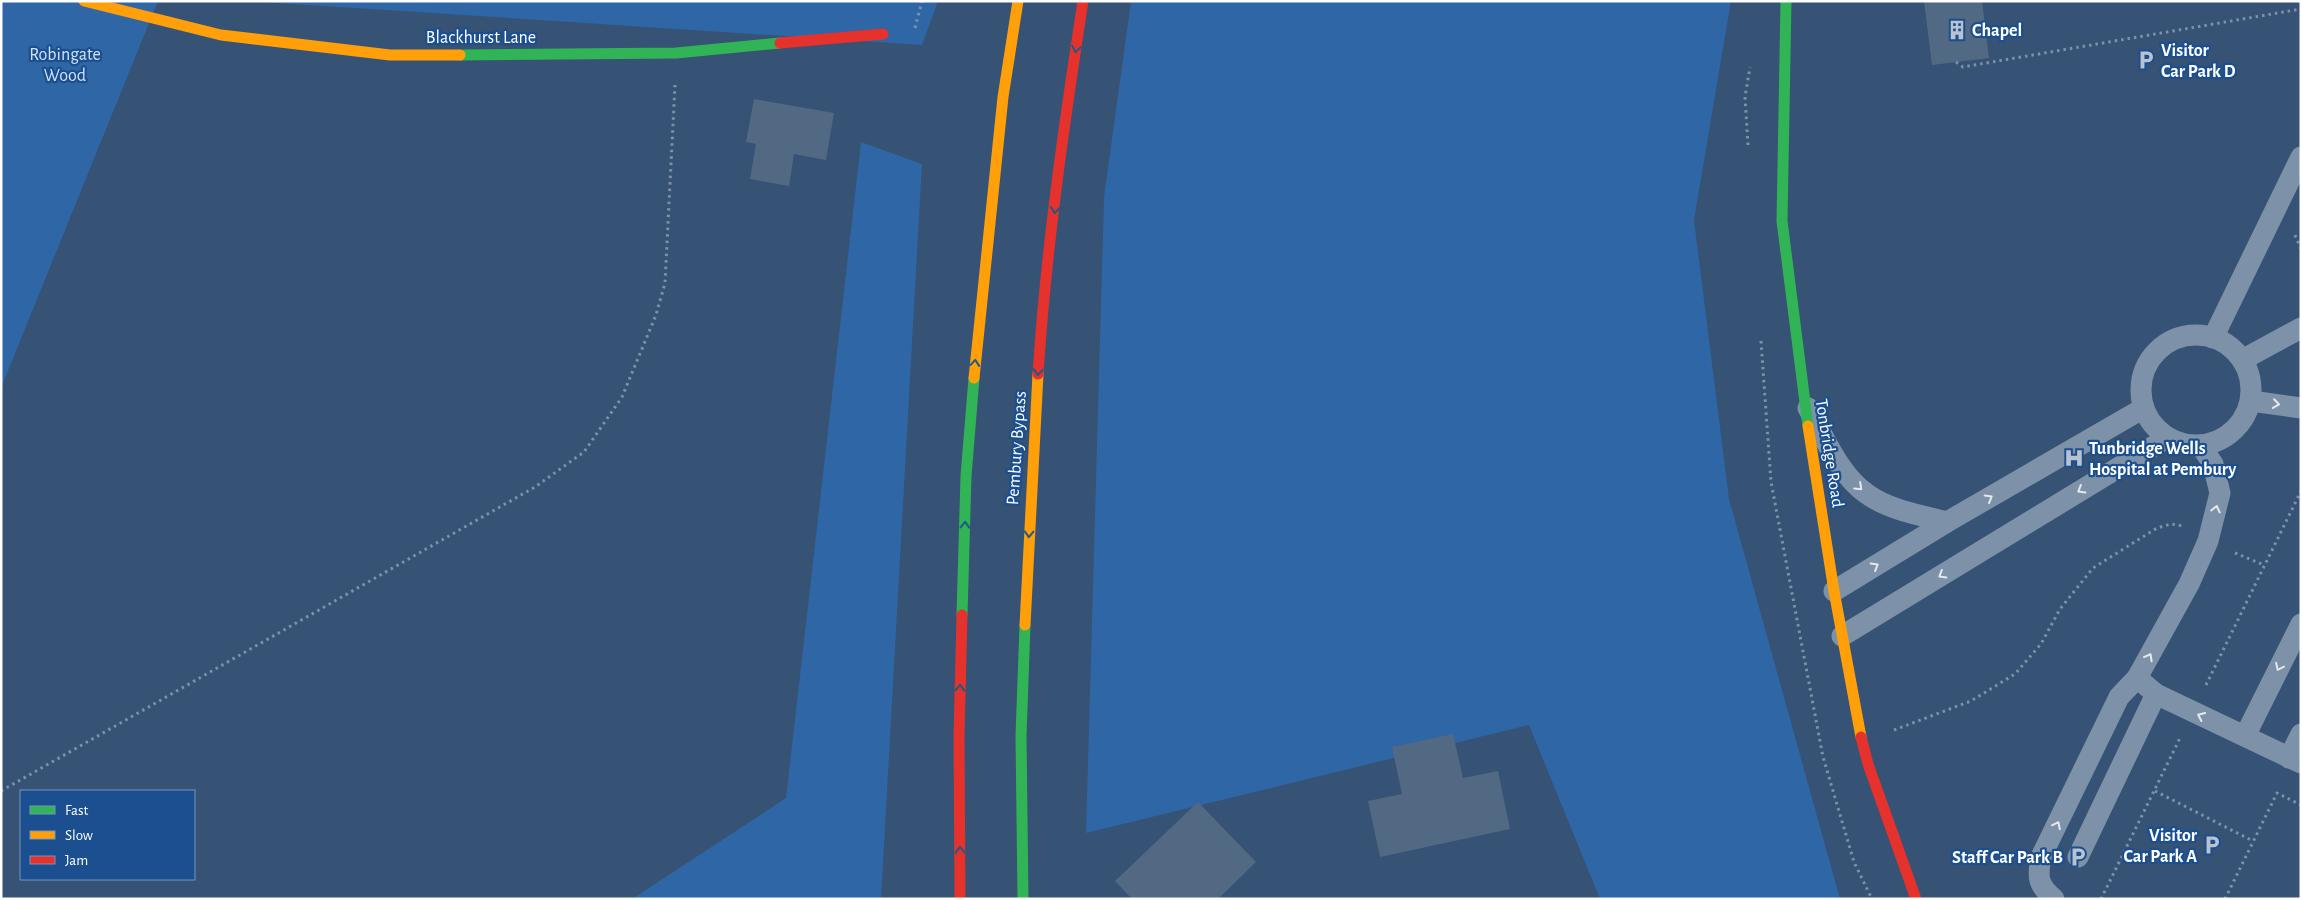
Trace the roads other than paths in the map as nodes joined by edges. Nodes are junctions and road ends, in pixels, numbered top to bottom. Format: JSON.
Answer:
{"nodes":[{"id":1,"x":84,"y":1,"type":"edge"},
{"id":2,"x":1018,"y":1,"type":"edge"},
{"id":3,"x":1083,"y":1,"type":"edge"},
{"id":4,"x":1786,"y":1,"type":"edge"},
{"id":5,"x":883,"y":34,"type":"dead end"},
{"id":6,"x":2301,"y":157,"type":"edge"},
{"id":7,"x":2301,"y":328,"type":"edge"},
{"id":8,"x":2213,"y":338,"type":"junction"},
{"id":9,"x":2242,"y":360,"type":"junction"},
{"id":10,"x":2251,"y":401,"type":"junction"},
{"id":11,"x":1804,"y":402,"type":"junction"},
{"id":12,"x":2301,"y":408,"type":"edge"},
{"id":13,"x":2142,"y":409,"type":"junction"},
{"id":14,"x":2167,"y":438,"type":"junction"},
{"id":15,"x":2202,"y":446,"type":"junction"},
{"id":16,"x":1947,"y":522,"type":"junction"},
{"id":17,"x":1834,"y":591,"type":"junction"},
{"id":18,"x":2301,"y":624,"type":"edge"},
{"id":19,"x":1842,"y":636,"type":"junction"},
{"id":20,"x":2137,"y":678,"type":"junction"},
{"id":21,"x":2156,"y":694,"type":"junction"},
{"id":22,"x":2301,"y":734,"type":"edge"},
{"id":23,"x":2245,"y":736,"type":"junction"},
{"id":24,"x":2295,"y":761,"type":"edge"},
{"id":25,"x":2078,"y":857,"type":"dead end"},
{"id":26,"x":960,"y":899,"type":"edge"},
{"id":27,"x":1024,"y":899,"type":"edge"},
{"id":28,"x":1916,"y":899,"type":"edge"},
{"id":29,"x":2054,"y":899,"type":"edge"}],
"edges":[{"from":1,"to":5,"type":"main road","name":"Blackhurst Lane"},
{"from":26,"to":2,"type":"main road","one_way":true},
{"from":3,"to":27,"type":"main road","name":"Pembury Bypass","one_way":true},
{"from":4,"to":11,"type":"main road","name":"Tonbridge Road"},
{"from":6,"to":8,"type":"lane"},
{"from":7,"to":9,"type":"lane"},
{"from":8,"to":9,"type":"lane"},
{"from":8,"to":13,"type":"lane"},
{"from":9,"to":10,"type":"lane"},
{"from":10,"to":12,"type":"lane","one_way":true},
{"from":10,"to":15,"type":"lane"},
{"from":11,"to":16,"type":"lane","one_way":true},
{"from":11,"to":17,"type":"main road","name":"Tonbridge Road"},
{"from":13,"to":14,"type":"lane"},
{"from":16,"to":13,"type":"lane","one_way":true},
{"from":14,"to":15,"type":"lane"},
{"from":14,"to":19,"type":"lane","one_way":true},
{"from":20,"to":15,"type":"lane","one_way":true},
{"from":17,"to":16,"type":"lane","one_way":true},
{"from":17,"to":19,"type":"main road","name":"Tonbridge Road"},
{"from":18,"to":23,"type":"lane","one_way":true},
{"from":19,"to":28,"type":"main road","name":"Tonbridge Road"},
{"from":20,"to":21,"type":"lane"},
{"from":29,"to":20,"type":"lane","one_way":true},
{"from":23,"to":21,"type":"lane","one_way":true},
{"from":21,"to":25,"type":"lane"},
{"from":22,"to":24,"type":"lane"},
{"from":23,"to":24,"type":"lane"}]}
